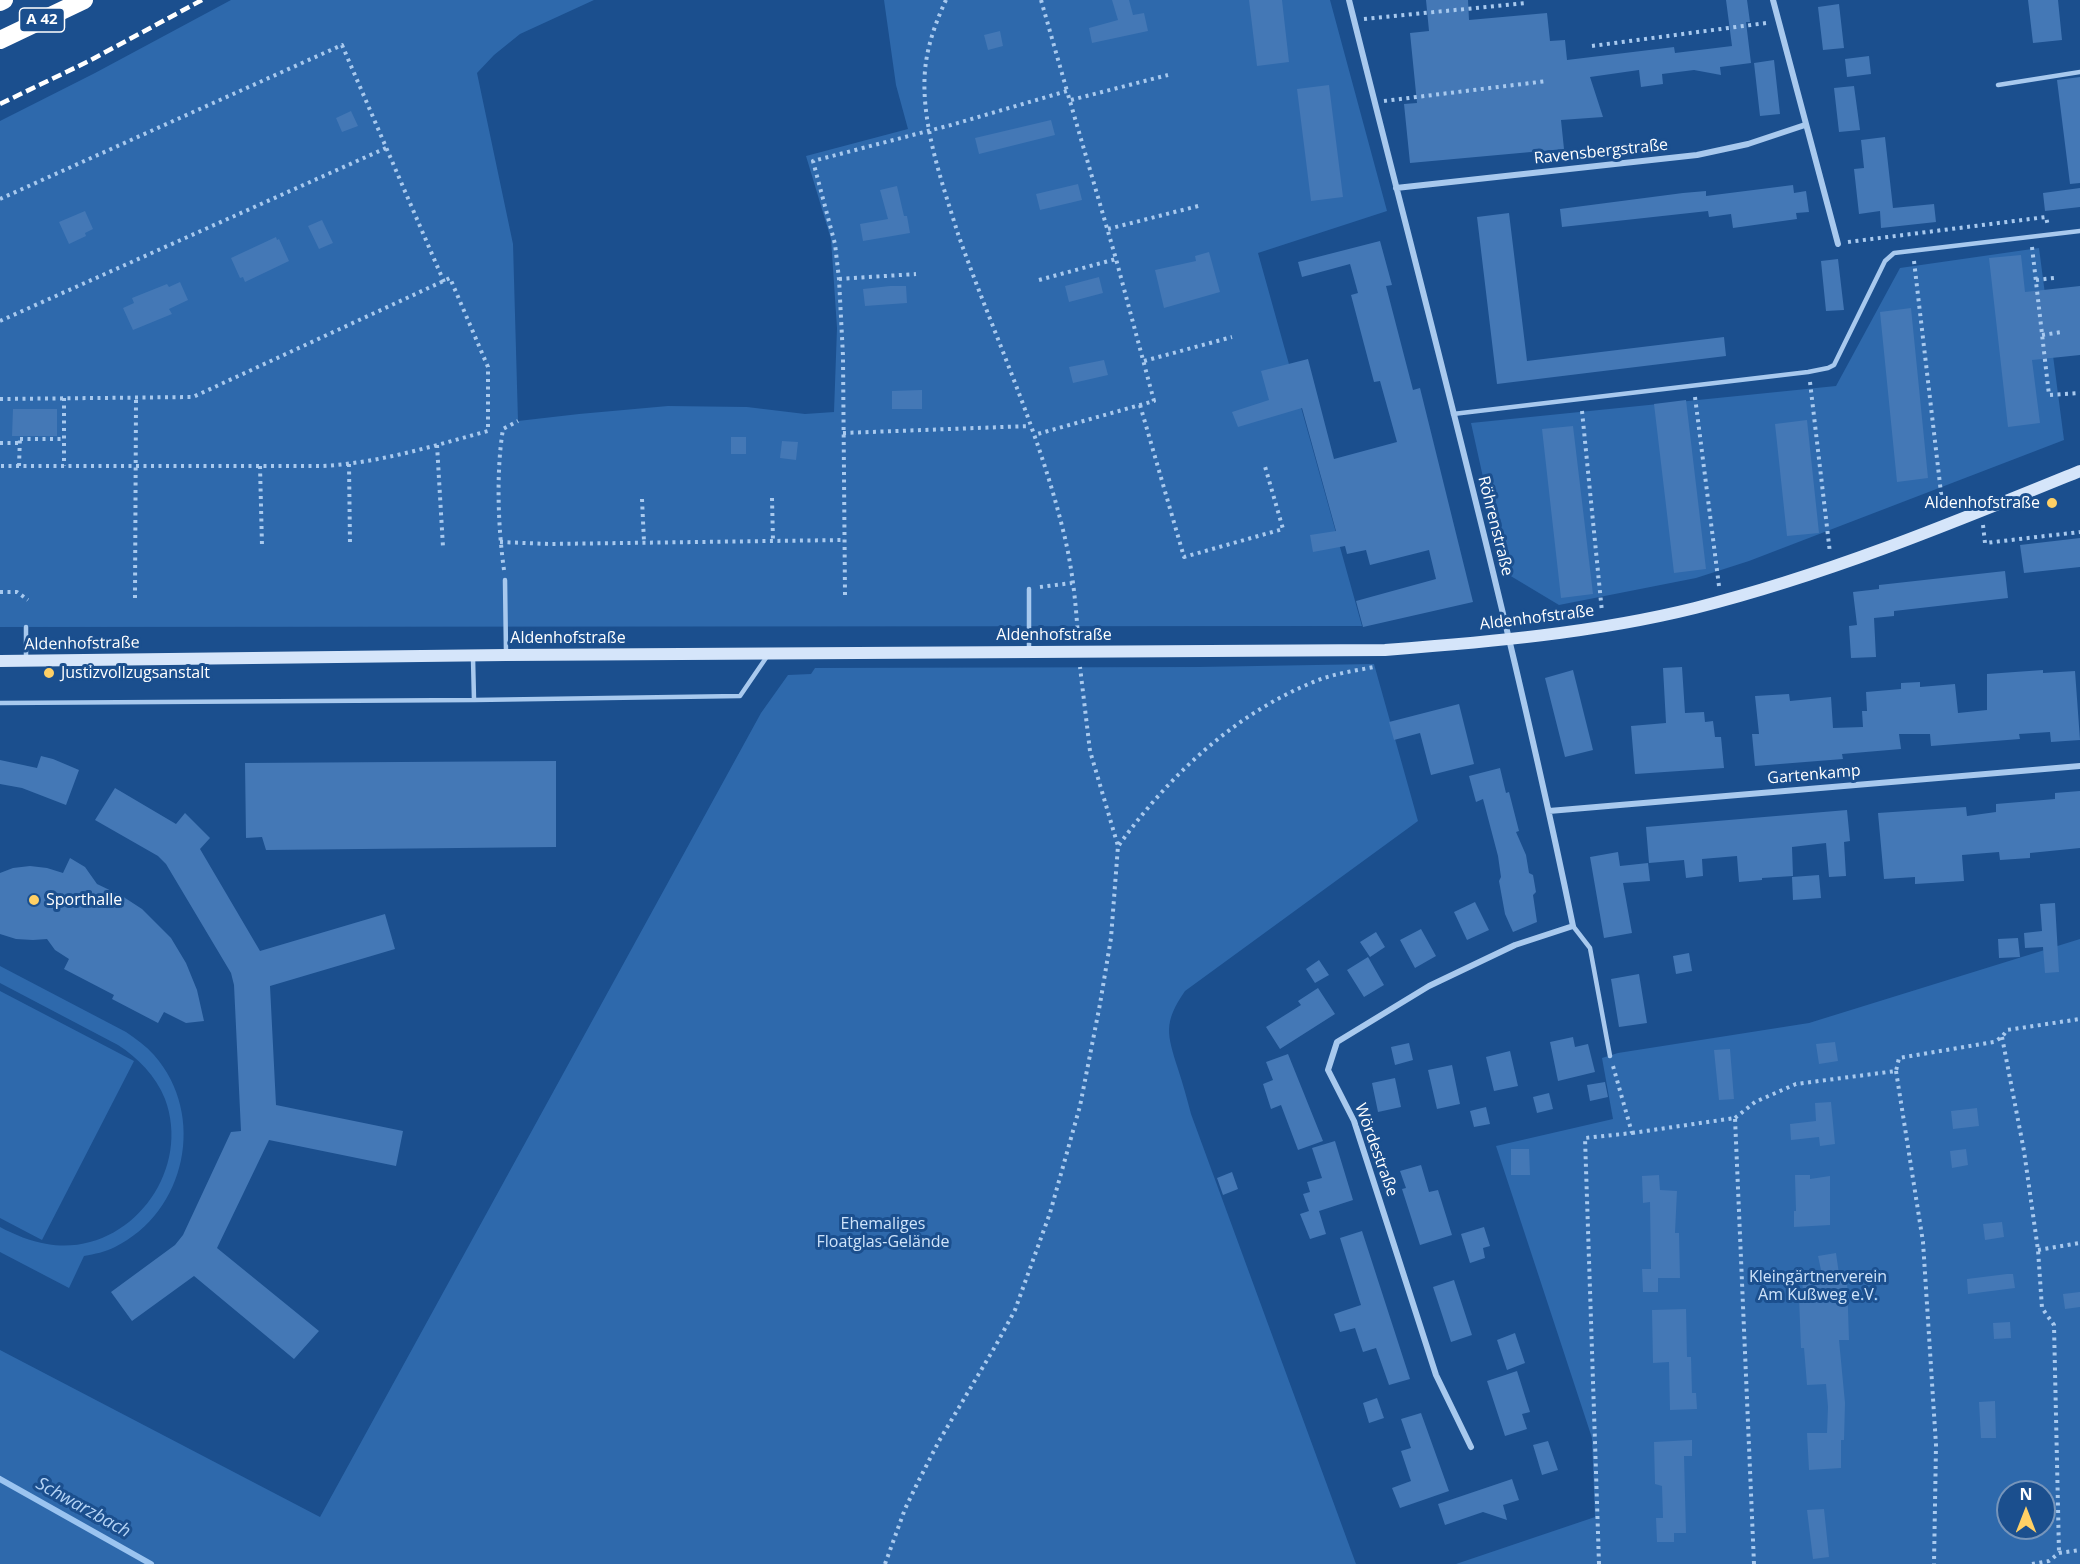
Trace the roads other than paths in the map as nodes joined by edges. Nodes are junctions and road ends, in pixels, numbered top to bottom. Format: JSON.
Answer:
{"nodes":[{"id":1,"x":84,"y":0,"type":"edge"},
{"id":2,"x":1349,"y":0,"type":"edge"},
{"id":3,"x":1773,"y":0,"type":"edge"},
{"id":4,"x":0,"y":40,"type":"edge"},
{"id":5,"x":2080,"y":72,"type":"edge"},
{"id":6,"x":1998,"y":85,"type":"dead end"},
{"id":7,"x":1806,"y":125,"type":"junction"},
{"id":8,"x":1396,"y":188,"type":"junction"},
{"id":9,"x":2080,"y":231,"type":"edge"},
{"id":10,"x":1838,"y":244,"type":"road end"},
{"id":11,"x":1453,"y":414,"type":"junction"},
{"id":12,"x":2080,"y":471,"type":"edge"},
{"id":13,"x":505,"y":580,"type":"road end"},
{"id":14,"x":1029,"y":589,"type":"road end"},
{"id":15,"x":26,"y":627,"type":"dead end"},
{"id":16,"x":1509,"y":639,"type":"junction"},
{"id":17,"x":1029,"y":652,"type":"junction"},
{"id":18,"x":769,"y":654,"type":"junction"},
{"id":19,"x":506,"y":655,"type":"junction"},
{"id":20,"x":473,"y":656,"type":"junction"},
{"id":21,"x":0,"y":661,"type":"edge"},
{"id":22,"x":26,"y":661,"type":"junction"},
{"id":23,"x":474,"y":700,"type":"junction"},
{"id":24,"x":0,"y":703,"type":"edge"},
{"id":25,"x":2080,"y":766,"type":"edge"},
{"id":26,"x":1549,"y":811,"type":"junction"},
{"id":27,"x":1573,"y":926,"type":"junction"},
{"id":28,"x":1610,"y":1056,"type":"road end"},
{"id":29,"x":1472,"y":1447,"type":"dead end"}],
"edges":[{"from":1,"to":4,"type":"highway","number":"A 42"},
{"from":2,"to":8,"type":"street","name":"Röhrenstraße"},
{"from":3,"to":7,"type":"street"},
{"from":5,"to":6,"type":"lane"},
{"from":7,"to":8,"type":"street","name":"Ravensbergstraße"},
{"from":7,"to":10,"type":"street"},
{"from":8,"to":11,"type":"street","name":"Röhrenstraße"},
{"from":9,"to":11,"type":"lane"},
{"from":11,"to":16,"type":"street","name":"Röhrenstraße"},
{"from":12,"to":16,"type":"street","name":"Aldenhofstraße"},
{"from":13,"to":19,"type":"lane"},
{"from":14,"to":17,"type":"lane"},
{"from":15,"to":22,"type":"lane"},
{"from":16,"to":17,"type":"street","name":"Aldenhofstraße"},
{"from":16,"to":26,"type":"street","name":"Röhrenstraße"},
{"from":17,"to":18,"type":"street","name":"Aldenhofstraße"},
{"from":18,"to":19,"type":"street","name":"Aldenhofstraße"},
{"from":18,"to":23,"type":"lane"},
{"from":19,"to":20,"type":"street","name":"Aldenhofstraße"},
{"from":20,"to":22,"type":"street","name":"Aldenhofstraße"},
{"from":20,"to":23,"type":"lane"},
{"from":21,"to":22,"type":"street","name":"Aldenhofstraße"},
{"from":23,"to":24,"type":"lane"},
{"from":25,"to":26,"type":"street","name":"Gartenkamp"},
{"from":26,"to":27,"type":"street","name":"Röhrenstraße"},
{"from":27,"to":28,"type":"lane","name":"Röhrenstraße"},
{"from":27,"to":29,"type":"street","name":"Wördestraße"}]}
